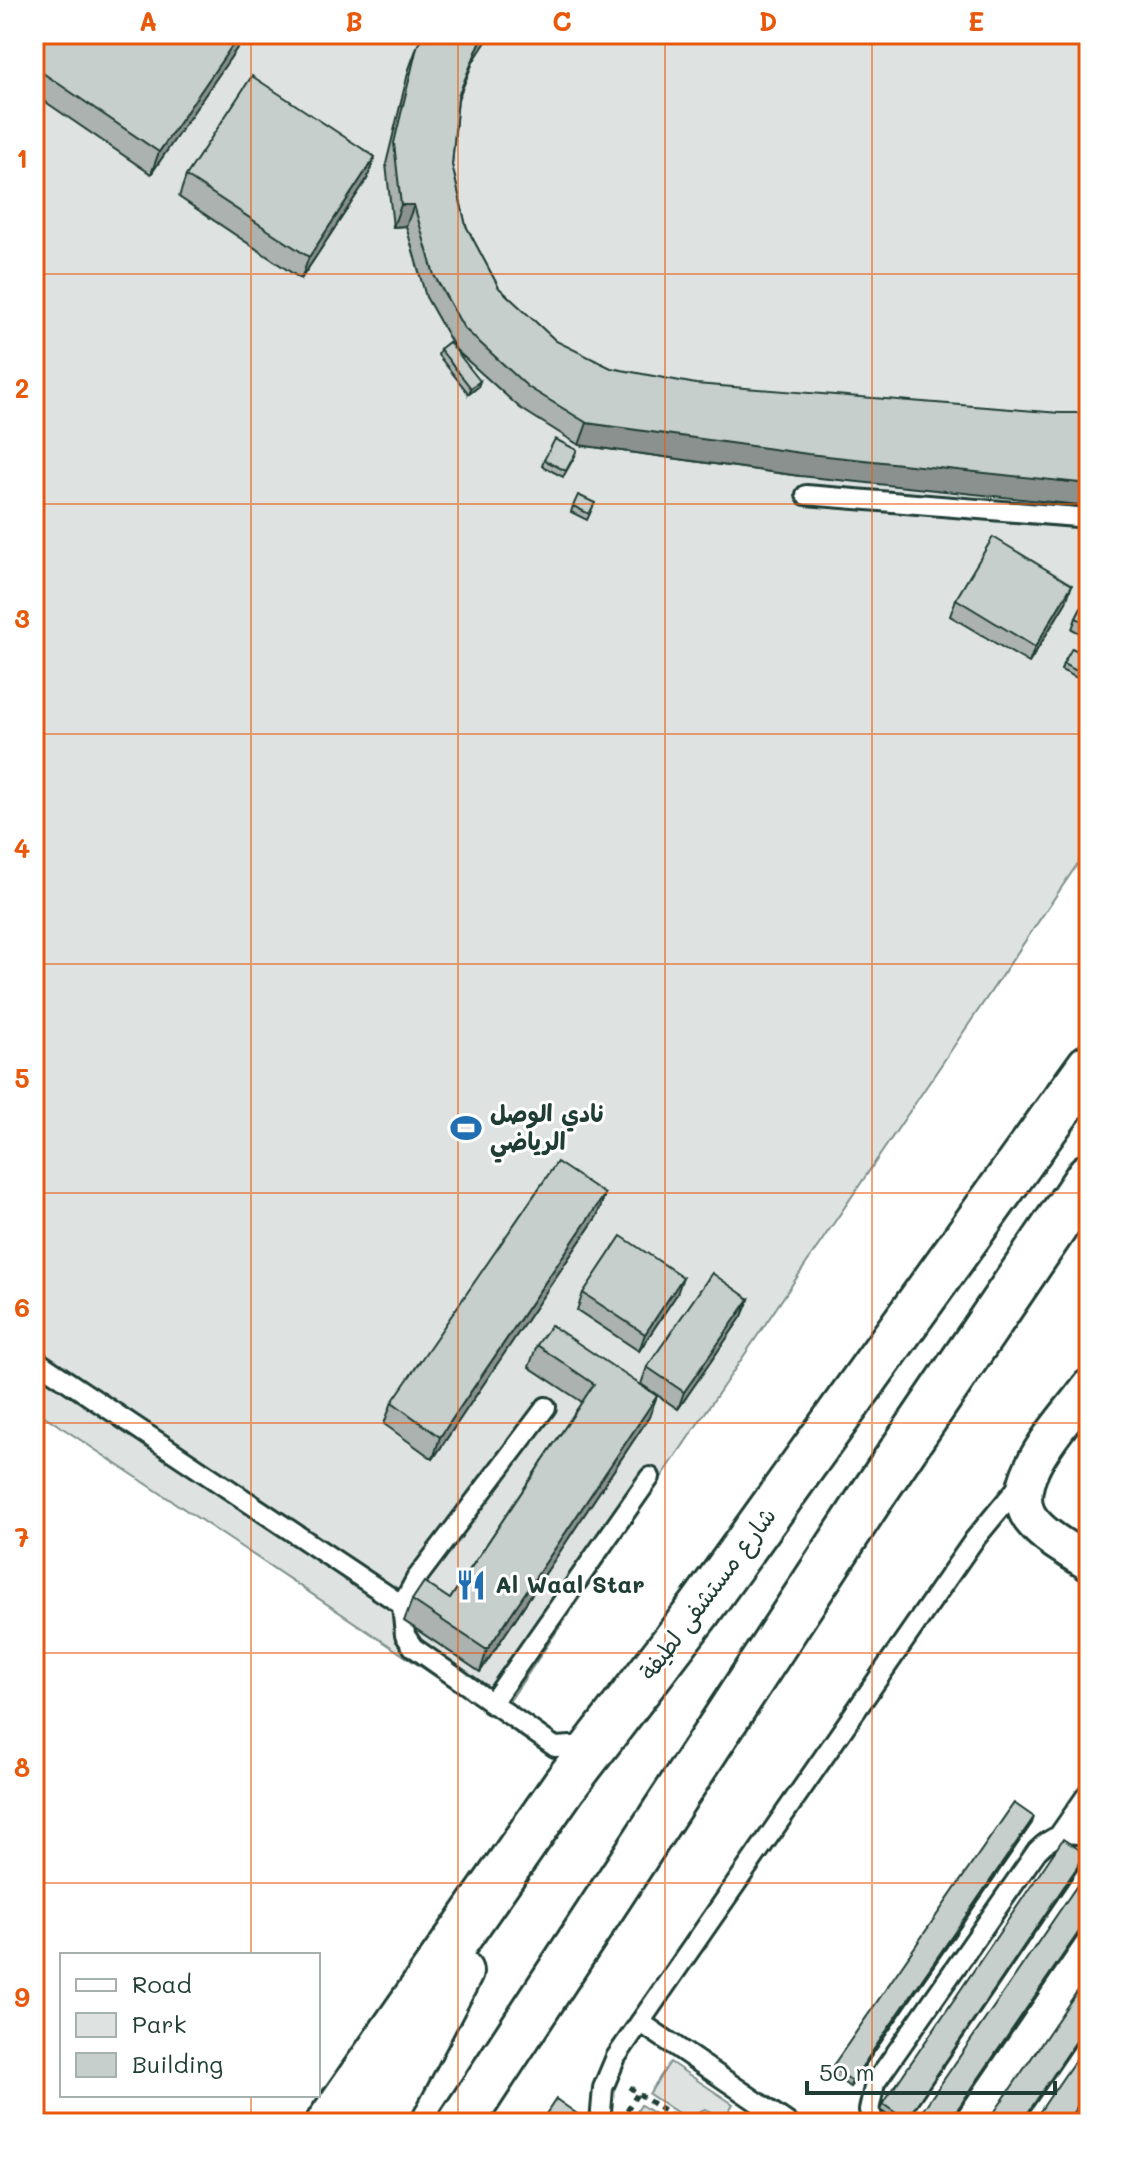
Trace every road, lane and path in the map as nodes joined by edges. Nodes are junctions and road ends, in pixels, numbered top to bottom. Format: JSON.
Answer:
{"nodes":[{"id":1,"x":806,"y":495,"type":"dead end"},
{"id":2,"x":1089,"y":518,"type":"edge"},
{"id":3,"x":1089,"y":1067,"type":"edge"},
{"id":4,"x":1085,"y":1186,"type":"edge"},
{"id":5,"x":34,"y":1359,"type":"edge"},
{"id":6,"x":1089,"y":1387,"type":"edge"},
{"id":7,"x":546,"y":1407,"type":"dead end"},
{"id":8,"x":650,"y":1477,"type":"dead end"},
{"id":9,"x":1025,"y":1479,"type":"junction"},
{"id":10,"x":1089,"y":1563,"type":"edge"},
{"id":11,"x":402,"y":1605,"type":"junction"},
{"id":12,"x":491,"y":1704,"type":"junction"},
{"id":13,"x":572,"y":1759,"type":"junction"},
{"id":14,"x":1089,"y":1792,"type":"edge"},
{"id":15,"x":1059,"y":1835,"type":"junction"},
{"id":16,"x":1089,"y":1837,"type":"edge"},
{"id":17,"x":499,"y":1878,"type":"junction"},
{"id":18,"x":640,"y":2022,"type":"junction"},
{"id":19,"x":608,"y":2073,"type":"junction"},
{"id":20,"x":329,"y":2123,"type":"edge"},
{"id":21,"x":381,"y":2123,"type":"edge"},
{"id":22,"x":461,"y":2123,"type":"edge"},
{"id":23,"x":600,"y":2123,"type":"edge"},
{"id":24,"x":681,"y":2123,"type":"edge"},
{"id":25,"x":788,"y":2123,"type":"edge"},
{"id":26,"x":875,"y":2123,"type":"edge"}],
"edges":[{"from":1,"to":2,"type":"lane"},
{"from":3,"to":13,"type":"main road","name":"شارع مستشفى لطيفة"},
{"from":4,"to":22,"type":"main road"},
{"from":5,"to":11,"type":"lane"},
{"from":6,"to":9,"type":"street"},
{"from":7,"to":11,"type":"lane"},
{"from":8,"to":12,"type":"lane"},
{"from":9,"to":10,"type":"street"},
{"from":9,"to":18,"type":"lane"},
{"from":11,"to":12,"type":"lane"},
{"from":12,"to":13,"type":"lane"},
{"from":13,"to":17,"type":"main road","name":"شارع مستشفى لطيفة"},
{"from":14,"to":15,"type":"lane"},
{"from":15,"to":16,"type":"lane"},
{"from":15,"to":26,"type":"lane"},
{"from":17,"to":20,"type":"main road","name":"شارع مستشفى لطيفة"},
{"from":17,"to":21,"type":"main road"},
{"from":18,"to":19,"type":"lane"},
{"from":18,"to":25,"type":"lane"},
{"from":19,"to":23,"type":"lane"},
{"from":19,"to":24,"type":"path"}]}
